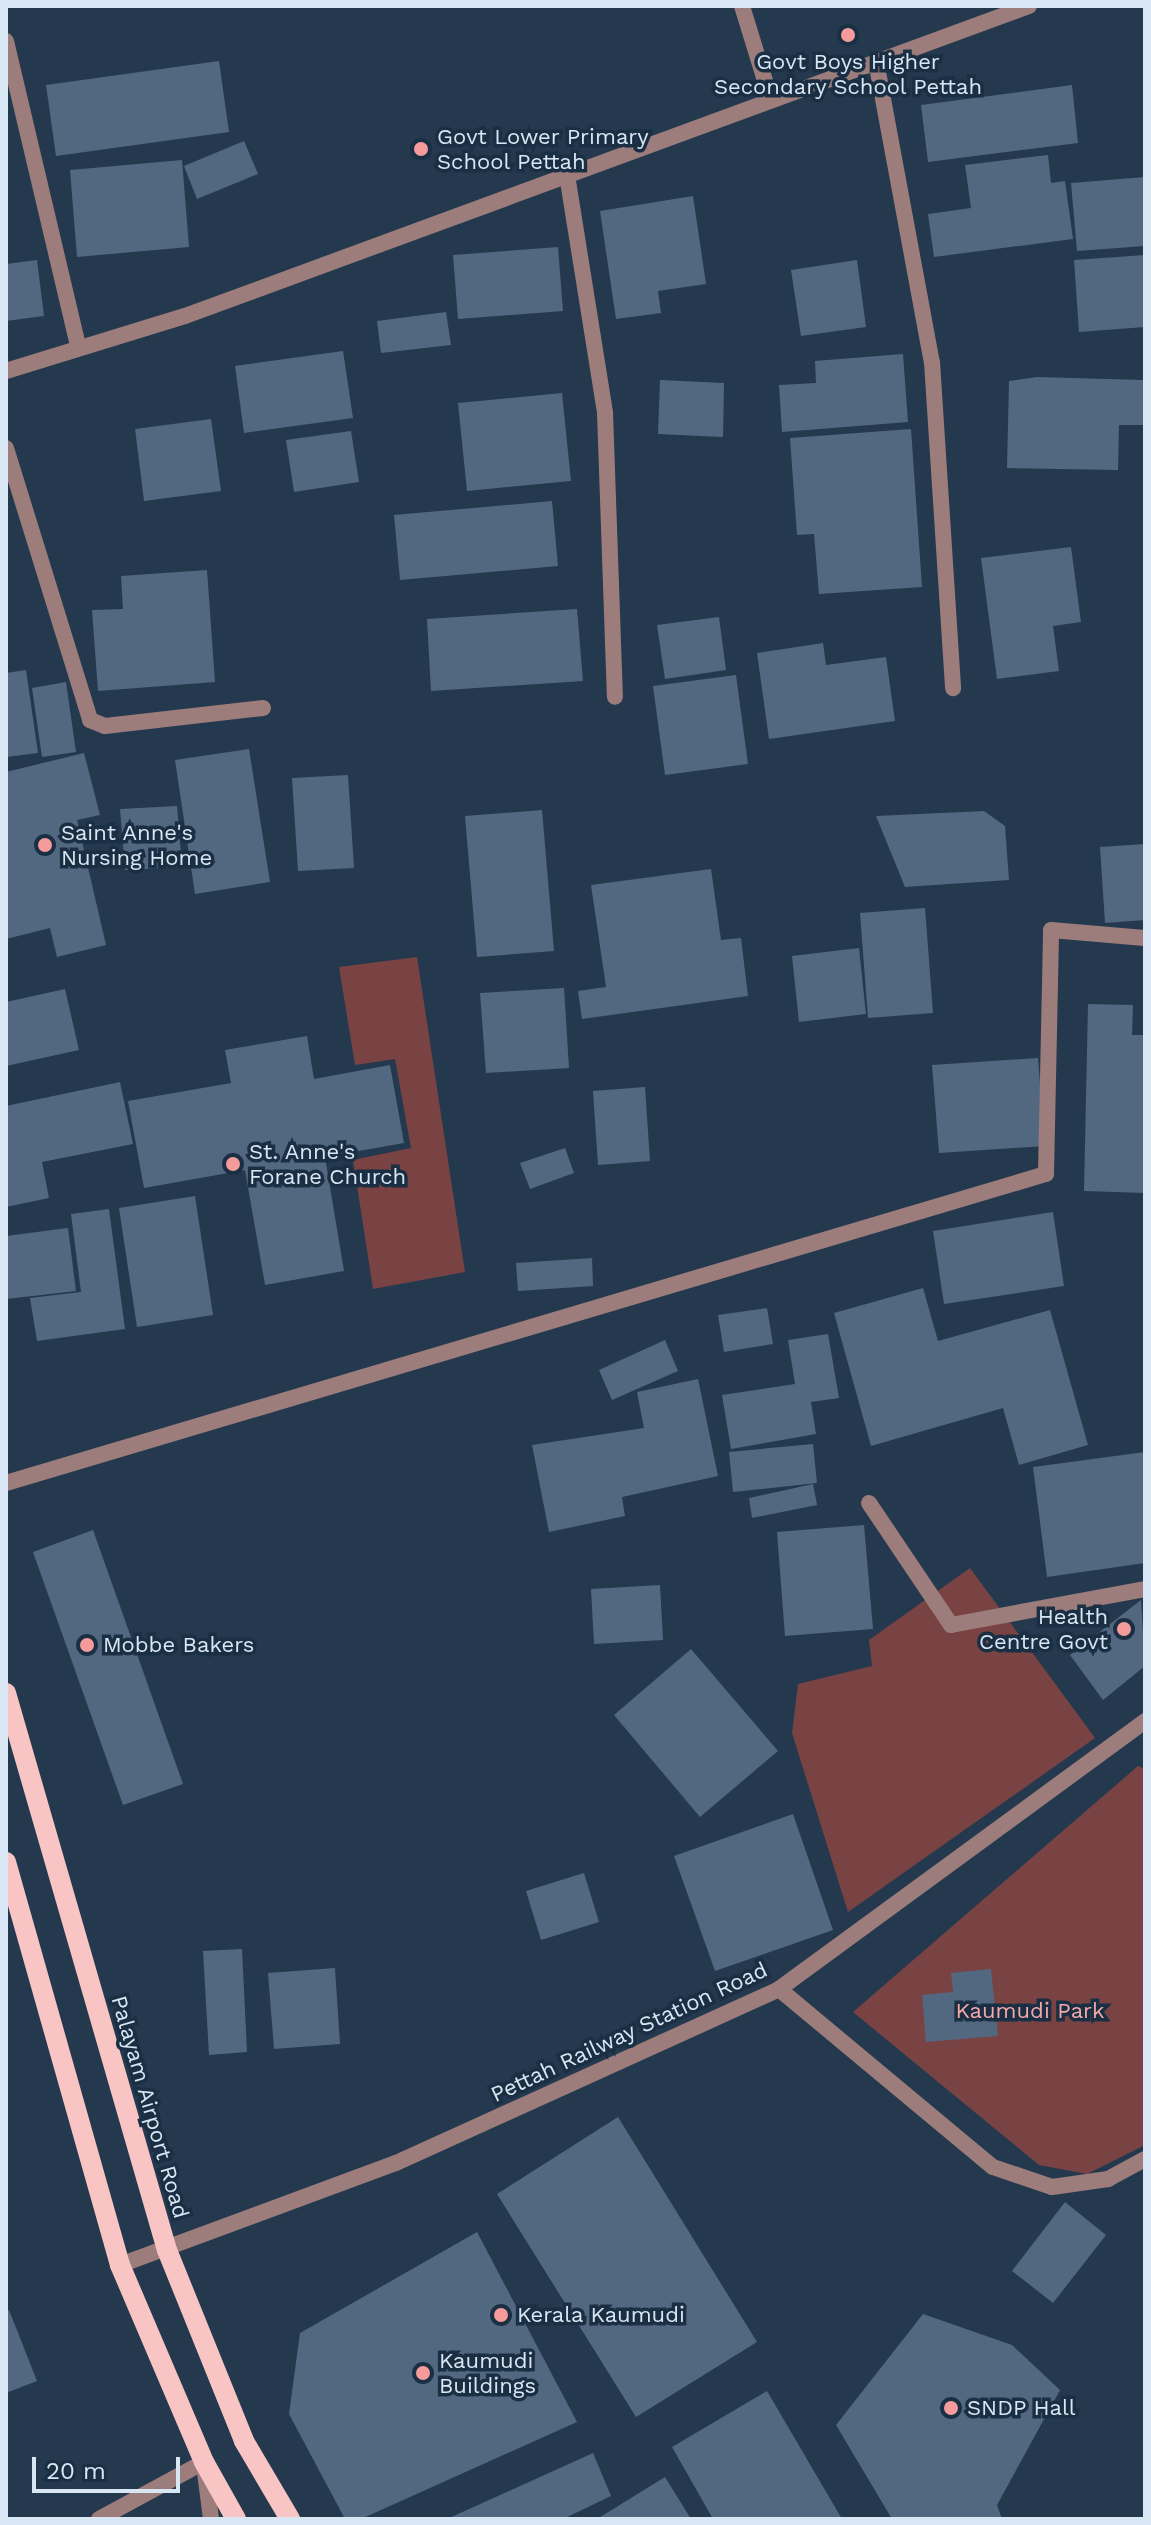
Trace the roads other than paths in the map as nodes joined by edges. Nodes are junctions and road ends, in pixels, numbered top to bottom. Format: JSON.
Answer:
{"nodes":[{"id":1,"x":742,"y":6,"type":"edge"},
{"id":2,"x":1029,"y":6,"type":"edge"},
{"id":3,"x":6,"y":41,"type":"edge"},
{"id":4,"x":876,"y":61,"type":"junction"},
{"id":5,"x":771,"y":100,"type":"junction"},
{"id":6,"x":567,"y":175,"type":"junction"},
{"id":7,"x":78,"y":345,"type":"junction"},
{"id":8,"x":6,"y":371,"type":"edge"},
{"id":9,"x":6,"y":448,"type":"edge"},
{"id":10,"x":953,"y":688,"type":"dead end"},
{"id":11,"x":615,"y":697,"type":"dead end"},
{"id":12,"x":263,"y":708,"type":"dead end"},
{"id":13,"x":1145,"y":938,"type":"edge"},
{"id":14,"x":6,"y":1483,"type":"edge"},
{"id":15,"x":869,"y":1503,"type":"dead end"},
{"id":16,"x":1145,"y":1589,"type":"edge"},
{"id":17,"x":6,"y":1693,"type":"edge"},
{"id":18,"x":1144,"y":1723,"type":"edge"},
{"id":19,"x":6,"y":1862,"type":"edge"},
{"id":20,"x":779,"y":1989,"type":"junction"},
{"id":21,"x":1145,"y":2159,"type":"edge"},
{"id":22,"x":167,"y":2250,"type":"junction"},
{"id":23,"x":120,"y":2265,"type":"junction"},
{"id":24,"x":204,"y":2462,"type":"junction"},
{"id":25,"x":99,"y":2519,"type":"edge"},
{"id":26,"x":211,"y":2519,"type":"edge"},
{"id":27,"x":236,"y":2519,"type":"edge"},
{"id":28,"x":290,"y":2519,"type":"edge"}],
"edges":[{"from":1,"to":5,"type":"street"},
{"from":2,"to":4,"type":"street"},
{"from":3,"to":7,"type":"street"},
{"from":4,"to":5,"type":"street"},
{"from":4,"to":10,"type":"street"},
{"from":5,"to":6,"type":"street"},
{"from":6,"to":7,"type":"street"},
{"from":6,"to":11,"type":"street"},
{"from":7,"to":8,"type":"street"},
{"from":9,"to":12,"type":"street"},
{"from":13,"to":14,"type":"street"},
{"from":15,"to":16,"type":"street"},
{"from":17,"to":22,"type":"main road","name":"Palayam Airport Road"},
{"from":18,"to":20,"type":"street","name":"Pettah Railway Station Road"},
{"from":19,"to":23,"type":"main road"},
{"from":20,"to":21,"type":"street"},
{"from":20,"to":22,"type":"street","name":"Pettah Railway Station Road"},
{"from":22,"to":23,"type":"street","name":"Pettah Railway Station Road"},
{"from":22,"to":28,"type":"main road","name":"Palayam Airport Road"},
{"from":23,"to":24,"type":"main road"},
{"from":24,"to":25,"type":"street"},
{"from":24,"to":26,"type":"street"},
{"from":24,"to":27,"type":"main road"}]}
